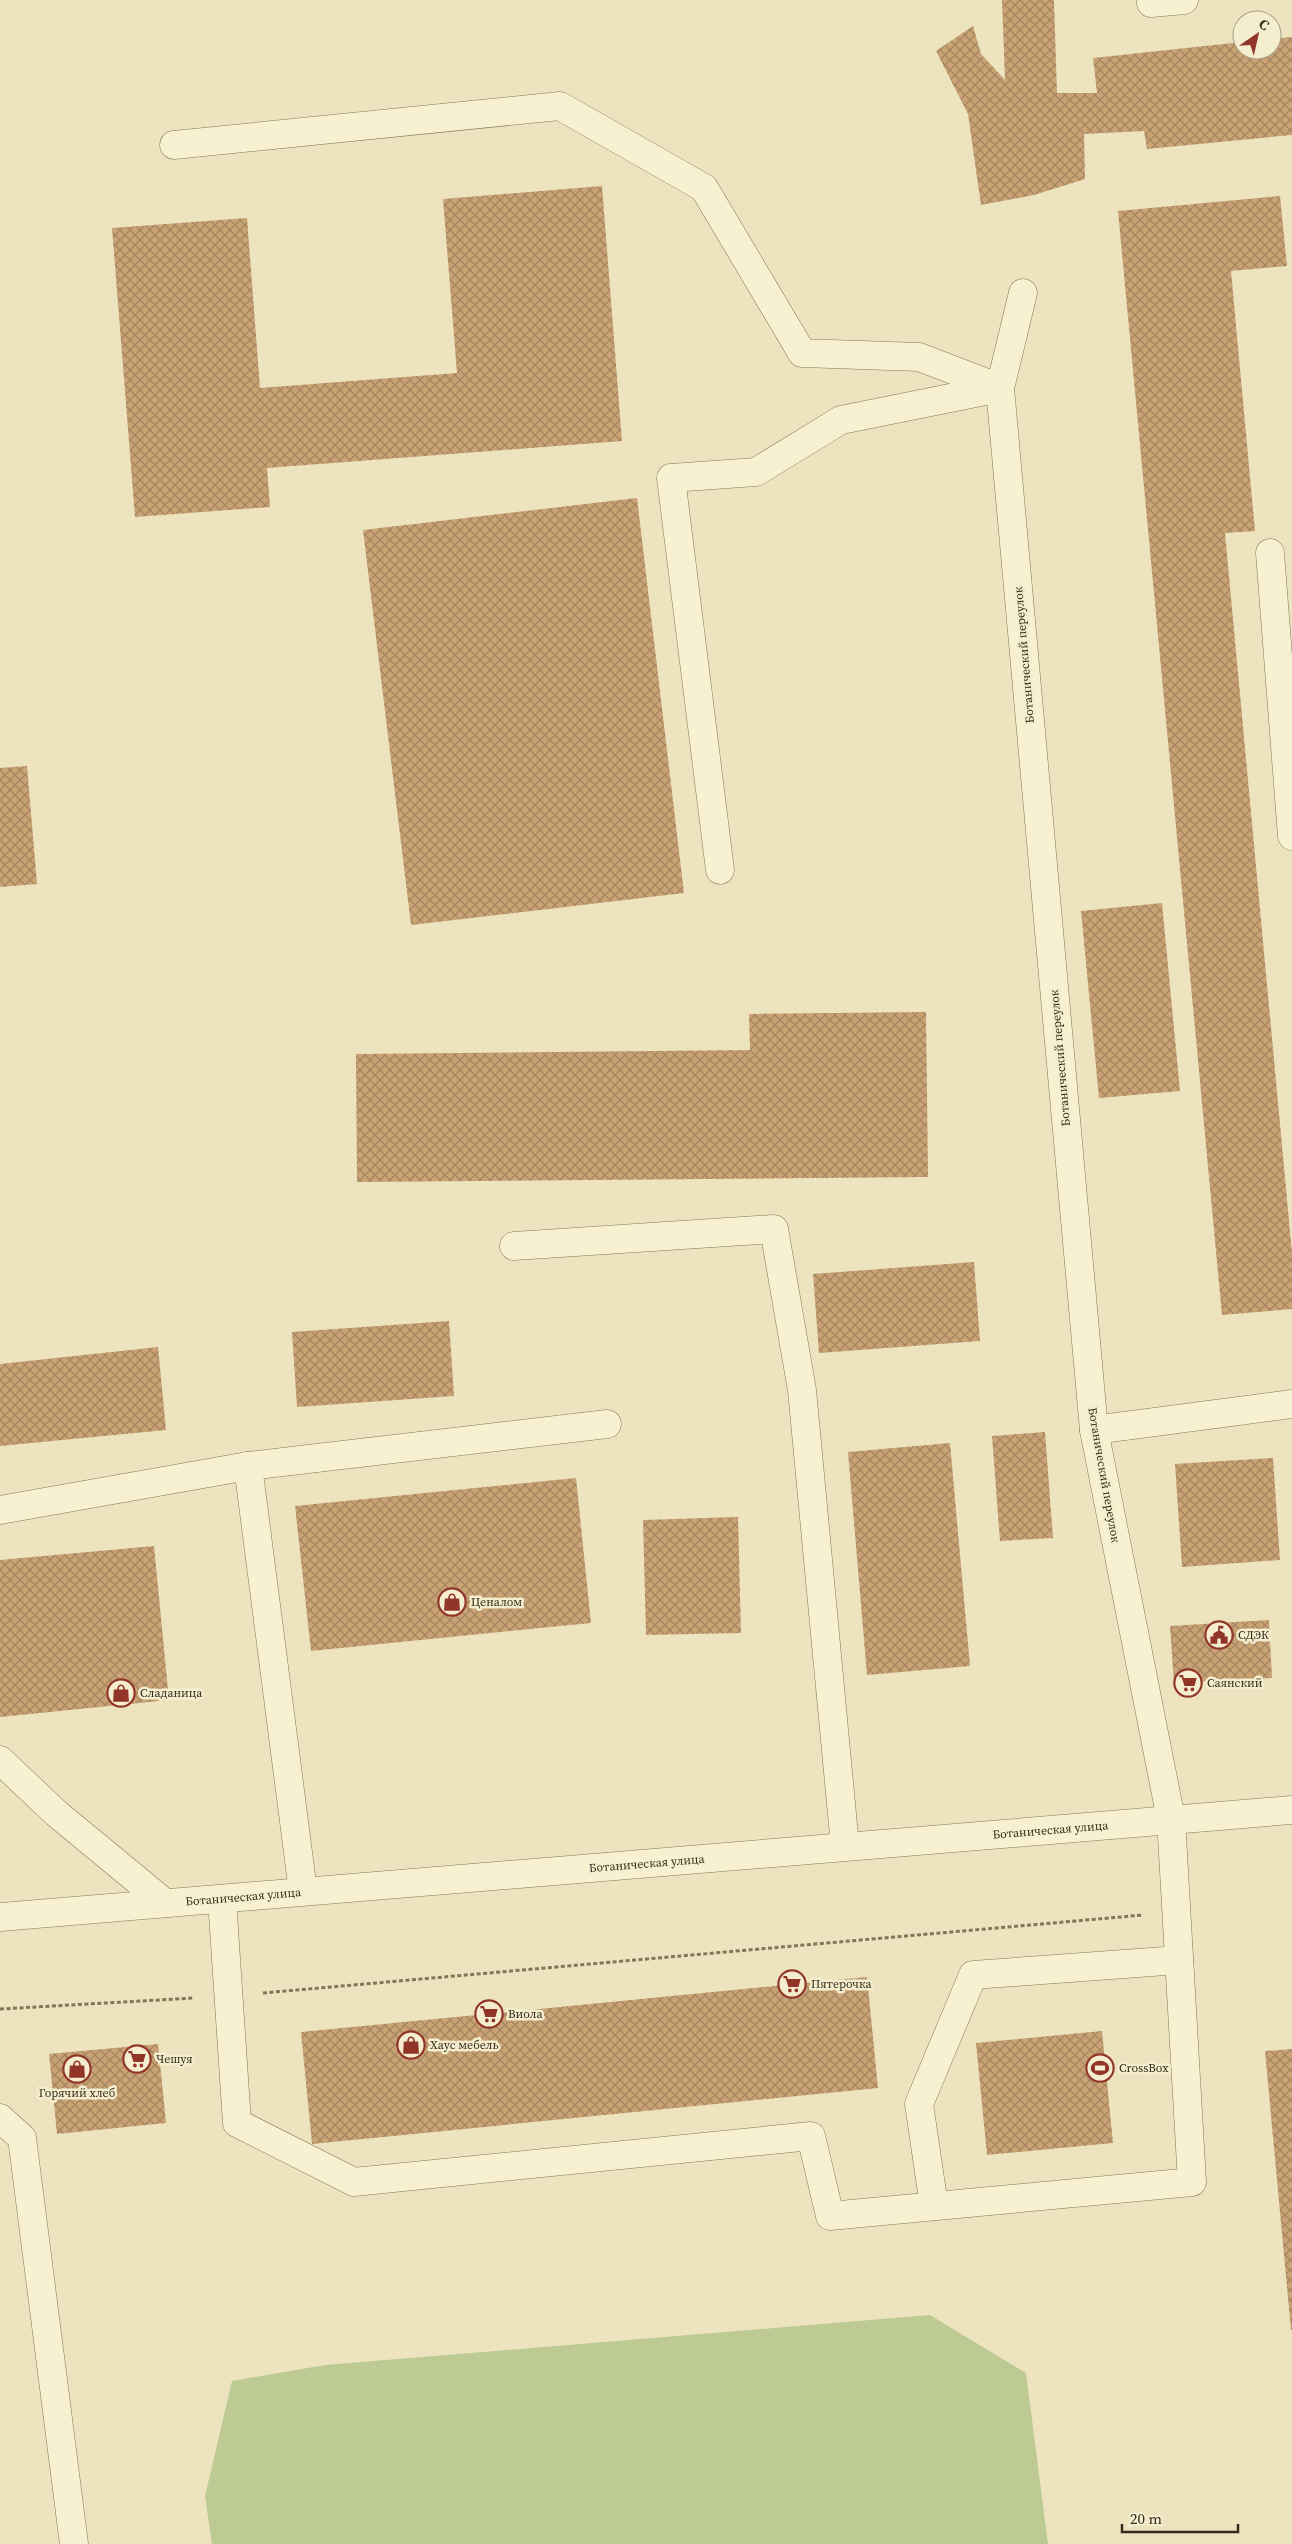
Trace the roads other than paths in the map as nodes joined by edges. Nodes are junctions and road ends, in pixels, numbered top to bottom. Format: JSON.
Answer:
{"nodes":[{"id":1,"x":1184,"y":0,"type":"edge"},
{"id":2,"x":1151,"y":3,"type":"dead end"},
{"id":3,"x":174,"y":145,"type":"dead end"},
{"id":4,"x":1023,"y":293,"type":"dead end"},
{"id":5,"x":1000,"y":388,"type":"junction"},
{"id":6,"x":1270,"y":553,"type":"dead end"},
{"id":7,"x":1286,"y":689,"type":"edge"},
{"id":8,"x":1292,"y":836,"type":"edge"},
{"id":9,"x":720,"y":870,"type":"dead end"},
{"id":10,"x":514,"y":1246,"type":"dead end"},
{"id":11,"x":1292,"y":1404,"type":"edge"},
{"id":12,"x":607,"y":1424,"type":"dead end"},
{"id":13,"x":1094,"y":1430,"type":"junction"},
{"id":14,"x":248,"y":1466,"type":"junction"},
{"id":15,"x":0,"y":1510,"type":"edge"},
{"id":16,"x":0,"y":1760,"type":"edge"},
{"id":17,"x":1292,"y":1810,"type":"edge"},
{"id":18,"x":1171,"y":1819,"type":"junction"},
{"id":19,"x":845,"y":1846,"type":"junction"},
{"id":20,"x":303,"y":1892,"type":"junction"},
{"id":21,"x":222,"y":1899,"type":"junction"},
{"id":22,"x":166,"y":1903,"type":"junction"},
{"id":23,"x":0,"y":1917,"type":"edge"},
{"id":24,"x":1179,"y":1960,"type":"junction"},
{"id":25,"x":0,"y":2118,"type":"edge"},
{"id":26,"x":934,"y":2206,"type":"junction"},
{"id":27,"x":74,"y":2544,"type":"edge"}],
"edges":[{"from":1,"to":2,"type":"street"},
{"from":3,"to":5,"type":"street"},
{"from":4,"to":5,"type":"street","name":"Ботанический переулок"},
{"from":5,"to":9,"type":"street"},
{"from":5,"to":13,"type":"street","name":"Ботанический переулок"},
{"from":6,"to":7,"type":"street"},
{"from":7,"to":8,"type":"street"},
{"from":10,"to":19,"type":"street"},
{"from":11,"to":13,"type":"street"},
{"from":12,"to":14,"type":"street"},
{"from":13,"to":18,"type":"street","name":"Ботанический переулок"},
{"from":14,"to":15,"type":"street"},
{"from":14,"to":20,"type":"street"},
{"from":16,"to":22,"type":"street"},
{"from":17,"to":18,"type":"street","name":"Ботаническая улица"},
{"from":18,"to":19,"type":"street","name":"Ботаническая улица"},
{"from":18,"to":24,"type":"street","name":"Ботанический переулок"},
{"from":19,"to":20,"type":"street","name":"Ботаническая улица"},
{"from":20,"to":21,"type":"street","name":"Ботаническая улица"},
{"from":21,"to":22,"type":"street","name":"Ботаническая улица"},
{"from":21,"to":26,"type":"street"},
{"from":22,"to":23,"type":"street","name":"Ботаническая улица"},
{"from":24,"to":26,"type":"street"},
{"from":24,"to":26,"type":"street","name":"Ботанический переулок"},
{"from":25,"to":27,"type":"street"}]}
